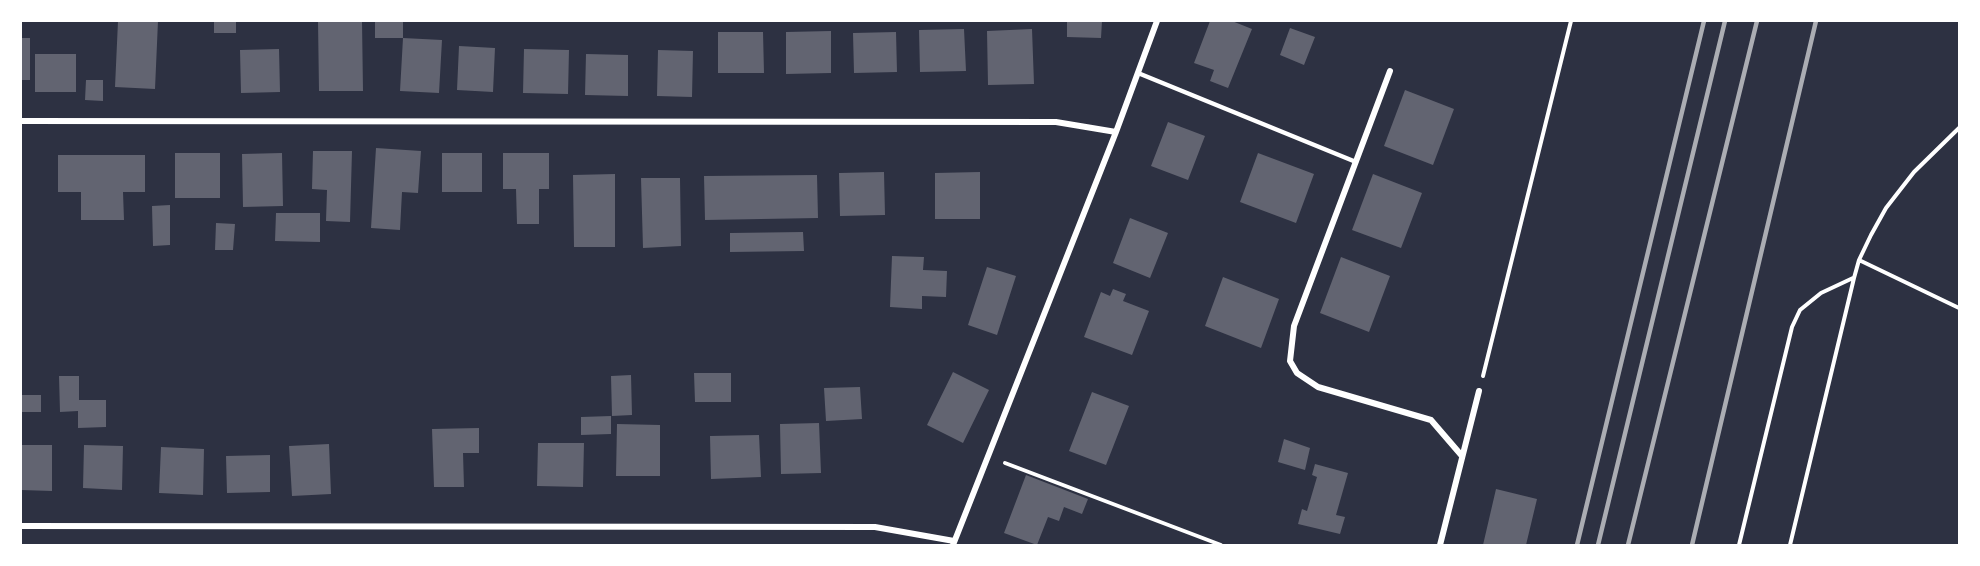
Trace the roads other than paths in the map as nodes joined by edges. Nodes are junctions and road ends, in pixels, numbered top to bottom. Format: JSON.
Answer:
{"nodes":[{"id":1,"x":1157,"y":21,"type":"edge"},
{"id":2,"x":1390,"y":71,"type":"dead end"},
{"id":3,"x":1138,"y":73,"type":"junction"},
{"id":4,"x":21,"y":121,"type":"edge"},
{"id":5,"x":1116,"y":132,"type":"junction"},
{"id":6,"x":1356,"y":162,"type":"junction"},
{"id":7,"x":1479,"y":391,"type":"road end"},
{"id":8,"x":1462,"y":456,"type":"junction"},
{"id":9,"x":21,"y":526,"type":"edge"},
{"id":10,"x":953,"y":543,"type":"edge"},
{"id":11,"x":1440,"y":545,"type":"edge"}],
"edges":[{"from":1,"to":3,"type":"street"},
{"from":2,"to":6,"type":"street"},
{"from":3,"to":5,"type":"street"},
{"from":3,"to":6,"type":"lane"},
{"from":4,"to":5,"type":"street"},
{"from":5,"to":10,"type":"street"},
{"from":6,"to":8,"type":"street"},
{"from":7,"to":8,"type":"street"},
{"from":8,"to":11,"type":"street"},
{"from":9,"to":10,"type":"street"}]}
